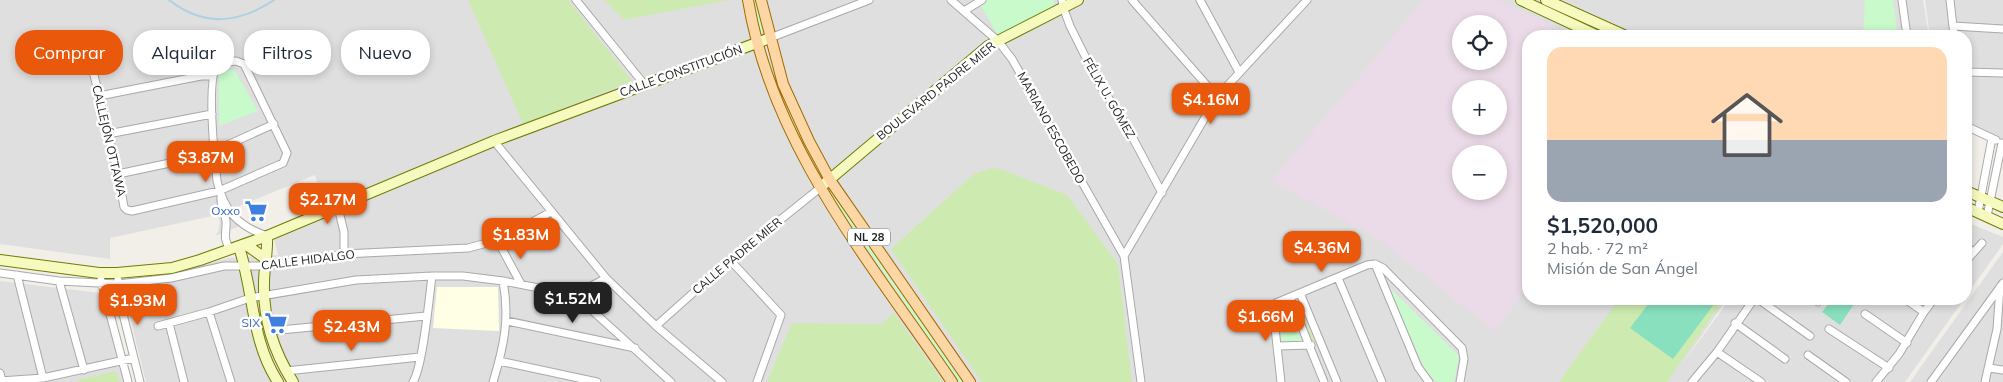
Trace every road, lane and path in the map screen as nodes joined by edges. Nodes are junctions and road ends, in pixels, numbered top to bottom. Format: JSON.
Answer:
{"nodes":[{"id":1,"x":576,"y":0,"type":"edge"},
{"id":2,"x":748,"y":0,"type":"edge"},
{"id":3,"x":761,"y":0,"type":"edge"},
{"id":4,"x":868,"y":0,"type":"edge"},
{"id":5,"x":951,"y":0,"type":"edge"},
{"id":6,"x":982,"y":0,"type":"edge"},
{"id":7,"x":1078,"y":0,"type":"edge"},
{"id":8,"x":1132,"y":0,"type":"edge"},
{"id":9,"x":1200,"y":0,"type":"edge"},
{"id":10,"x":1307,"y":0,"type":"edge"},
{"id":11,"x":1521,"y":0,"type":"edge"},
{"id":12,"x":1546,"y":0,"type":"edge"},
{"id":13,"x":1902,"y":0,"type":"edge"},
{"id":14,"x":1950,"y":0,"type":"edge"},
{"id":15,"x":1062,"y":4,"type":"edge"},
{"id":16,"x":964,"y":11,"type":"junction"},
{"id":17,"x":1953,"y":26,"type":"junction"},
{"id":18,"x":2003,"y":28,"type":"edge"},
{"id":19,"x":1585,"y":30,"type":"edge"},
{"id":20,"x":1613,"y":30,"type":"edge"},
{"id":21,"x":1906,"y":30,"type":"edge"},
{"id":22,"x":1953,"y":30,"type":"edge"},
{"id":23,"x":770,"y":38,"type":"junction"},
{"id":24,"x":998,"y":40,"type":"junction"},
{"id":25,"x":757,"y":43,"type":"junction"},
{"id":26,"x":1239,"y":72,"type":"junction"},
{"id":27,"x":1972,"y":72,"type":"edge"},
{"id":28,"x":2003,"y":73,"type":"edge"},
{"id":29,"x":94,"y":75,"type":"edge"},
{"id":30,"x":213,"y":76,"type":"junction"},
{"id":31,"x":644,"y":84,"type":"junction"},
{"id":32,"x":99,"y":96,"type":"junction"},
{"id":33,"x":1217,"y":97,"type":"junction"},
{"id":34,"x":212,"y":114,"type":"junction"},
{"id":35,"x":274,"y":124,"type":"junction"},
{"id":36,"x":1972,"y":129,"type":"edge"},
{"id":37,"x":108,"y":134,"type":"junction"},
{"id":38,"x":1992,"y":138,"type":"junction"},
{"id":39,"x":494,"y":141,"type":"junction"},
{"id":40,"x":2003,"y":143,"type":"edge"},
{"id":41,"x":214,"y":150,"type":"junction"},
{"id":42,"x":118,"y":174,"type":"junction"},
{"id":43,"x":830,"y":180,"type":"junction"},
{"id":44,"x":820,"y":188,"type":"junction"},
{"id":45,"x":1162,"y":193,"type":"junction"},
{"id":46,"x":1972,"y":193,"type":"edge"},
{"id":47,"x":220,"y":194,"type":"junction"},
{"id":48,"x":1980,"y":197,"type":"junction"},
{"id":49,"x":1990,"y":201,"type":"junction"},
{"id":50,"x":338,"y":207,"type":"junction"},
{"id":51,"x":2003,"y":207,"type":"edge"},
{"id":52,"x":1972,"y":209,"type":"edge"},
{"id":53,"x":552,"y":212,"type":"junction"},
{"id":54,"x":1982,"y":214,"type":"junction"},
{"id":55,"x":230,"y":220,"type":"junction"},
{"id":56,"x":2003,"y":224,"type":"edge"},
{"id":57,"x":267,"y":236,"type":"junction"},
{"id":58,"x":1982,"y":243,"type":"dead end"},
{"id":59,"x":238,"y":247,"type":"junction"},
{"id":60,"x":501,"y":247,"type":"dead end"},
{"id":61,"x":1973,"y":253,"type":"edge"},
{"id":62,"x":344,"y":254,"type":"junction"},
{"id":63,"x":1124,"y":256,"type":"junction"},
{"id":64,"x":0,"y":260,"type":"edge"},
{"id":65,"x":730,"y":260,"type":"junction"},
{"id":66,"x":265,"y":263,"type":"junction"},
{"id":67,"x":1374,"y":264,"type":"junction"},
{"id":68,"x":244,"y":266,"type":"junction"},
{"id":69,"x":0,"y":273,"type":"edge"},
{"id":70,"x":100,"y":273,"type":"junction"},
{"id":71,"x":117,"y":273,"type":"junction"},
{"id":72,"x":17,"y":275,"type":"junction"},
{"id":73,"x":432,"y":276,"type":"junction"},
{"id":74,"x":606,"y":278,"type":"junction"},
{"id":75,"x":1338,"y":278,"type":"junction"},
{"id":76,"x":503,"y":280,"type":"junction"},
{"id":77,"x":59,"y":281,"type":"junction"},
{"id":78,"x":118,"y":284,"type":"junction"},
{"id":79,"x":521,"y":284,"type":"junction"},
{"id":80,"x":102,"y":285,"type":"junction"},
{"id":81,"x":2002,"y":285,"type":"edge"},
{"id":82,"x":1300,"y":293,"type":"junction"},
{"id":83,"x":575,"y":294,"type":"junction"},
{"id":84,"x":264,"y":295,"type":"junction"},
{"id":85,"x":250,"y":298,"type":"junction"},
{"id":86,"x":1290,"y":298,"type":"junction"},
{"id":87,"x":1749,"y":305,"type":"edge"},
{"id":88,"x":1766,"y":305,"type":"edge"},
{"id":89,"x":1914,"y":305,"type":"edge"},
{"id":90,"x":1929,"y":305,"type":"edge"},
{"id":91,"x":209,"y":312,"type":"junction"},
{"id":92,"x":1924,"y":312,"type":"junction"},
{"id":93,"x":1865,"y":314,"type":"dead end"},
{"id":94,"x":426,"y":316,"type":"junction"},
{"id":95,"x":507,"y":321,"type":"junction"},
{"id":96,"x":169,"y":322,"type":"junction"},
{"id":97,"x":1735,"y":323,"type":"junction"},
{"id":98,"x":158,"y":326,"type":"dead end"},
{"id":99,"x":656,"y":326,"type":"junction"},
{"id":100,"x":1829,"y":329,"type":"dead end"},
{"id":101,"x":270,"y":331,"type":"junction"},
{"id":102,"x":1810,"y":336,"type":"dead end"},
{"id":103,"x":1907,"y":343,"type":"junction"},
{"id":104,"x":1309,"y":345,"type":"junction"},
{"id":105,"x":1278,"y":346,"type":"junction"},
{"id":106,"x":1321,"y":346,"type":"junction"},
{"id":107,"x":635,"y":348,"type":"junction"},
{"id":108,"x":1717,"y":352,"type":"junction"},
{"id":109,"x":1808,"y":355,"type":"dead end"},
{"id":110,"x":420,"y":357,"type":"junction"},
{"id":111,"x":134,"y":358,"type":"junction"},
{"id":112,"x":1785,"y":359,"type":"dead end"},
{"id":113,"x":122,"y":361,"type":"junction"},
{"id":114,"x":500,"y":361,"type":"junction"},
{"id":115,"x":1889,"y":368,"type":"junction"},
{"id":116,"x":1989,"y":368,"type":"junction"},
{"id":117,"x":84,"y":370,"type":"junction"},
{"id":118,"x":286,"y":370,"type":"junction"},
{"id":119,"x":2003,"y":370,"type":"edge"},
{"id":120,"x":1,"y":378,"type":"edge"},
{"id":121,"x":43,"y":378,"type":"junction"},
{"id":122,"x":1696,"y":381,"type":"edge"},
{"id":123,"x":128,"y":382,"type":"edge"},
{"id":124,"x":140,"y":382,"type":"edge"},
{"id":125,"x":184,"y":382,"type":"edge"},
{"id":126,"x":231,"y":382,"type":"edge"},
{"id":127,"x":278,"y":382,"type":"edge"},
{"id":128,"x":293,"y":382,"type":"edge"},
{"id":129,"x":413,"y":382,"type":"edge"},
{"id":130,"x":493,"y":382,"type":"edge"},
{"id":131,"x":597,"y":382,"type":"edge"},
{"id":132,"x":671,"y":382,"type":"edge"},
{"id":133,"x":722,"y":382,"type":"edge"},
{"id":134,"x":757,"y":382,"type":"edge"},
{"id":135,"x":952,"y":382,"type":"edge"},
{"id":136,"x":970,"y":382,"type":"edge"},
{"id":137,"x":1141,"y":382,"type":"edge"},
{"id":138,"x":1282,"y":382,"type":"edge"},
{"id":139,"x":1324,"y":382,"type":"edge"},
{"id":140,"x":1337,"y":382,"type":"edge"},
{"id":141,"x":1382,"y":382,"type":"edge"},
{"id":142,"x":1429,"y":382,"type":"edge"},
{"id":143,"x":1460,"y":382,"type":"edge"},
{"id":144,"x":1761,"y":382,"type":"edge"},
{"id":145,"x":1846,"y":382,"type":"edge"},
{"id":146,"x":1876,"y":382,"type":"edge"},
{"id":147,"x":1931,"y":382,"type":"edge"},
{"id":148,"x":1985,"y":382,"type":"edge"}],
"edges":[{"from":1,"to":31,"type":"street"},
{"from":2,"to":25,"type":"main road","number":"NL 28"},
{"from":3,"to":23,"type":"main road","number":"NL 28"},
{"from":4,"to":23,"type":"street","name":"CALLE CONSTITUCIÓN"},
{"from":5,"to":16,"type":"street","name":"MARIANO ESCOBEDO"},
{"from":6,"to":16,"type":"street"},
{"from":7,"to":15,"type":"street","name":"BOULEVARD PADRE MIER"},
{"from":8,"to":33,"type":"street"},
{"from":9,"to":26,"type":"street"},
{"from":10,"to":26,"type":"street"},
{"from":11,"to":19,"type":"street"},
{"from":12,"to":20,"type":"street"},
{"from":13,"to":21,"type":"street"},
{"from":14,"to":17,"type":"street"},
{"from":15,"to":24,"type":"street","name":"BOULEVARD PADRE MIER"},
{"from":15,"to":45,"type":"street","name":"FÉLIX U. GÓMEZ"},
{"from":16,"to":24,"type":"street","name":"MARIANO ESCOBEDO"},
{"from":17,"to":18,"type":"street"},
{"from":17,"to":22,"type":"street"},
{"from":23,"to":25,"type":"street","name":"CALLE CONSTITUCIÓN"},
{"from":23,"to":43,"type":"main road","number":"NL 28"},
{"from":24,"to":43,"type":"street","name":"BOULEVARD PADRE MIER"},
{"from":24,"to":63,"type":"street","name":"MARIANO ESCOBEDO"},
{"from":25,"to":31,"type":"street","name":"CALLE CONSTITUCIÓN"},
{"from":25,"to":44,"type":"main road","number":"NL 28"},
{"from":26,"to":33,"type":"street"},
{"from":27,"to":28,"type":"street"},
{"from":29,"to":32,"type":"street","name":"CALLEJÓN OTTAWA"},
{"from":30,"to":32,"type":"street"},
{"from":30,"to":34,"type":"street"},
{"from":30,"to":35,"type":"street","name":"CALLEJÓN OTTAWA"},
{"from":31,"to":39,"type":"street","name":"CALLE CONSTITUCIÓN"},
{"from":32,"to":37,"type":"street","name":"CALLEJÓN OTTAWA"},
{"from":33,"to":45,"type":"street"},
{"from":34,"to":37,"type":"street"},
{"from":34,"to":41,"type":"street"},
{"from":35,"to":41,"type":"street"},
{"from":35,"to":47,"type":"street","name":"CALLEJÓN OTTAWA"},
{"from":36,"to":38,"type":"street"},
{"from":37,"to":42,"type":"street","name":"CALLEJÓN OTTAWA"},
{"from":38,"to":40,"type":"street"},
{"from":38,"to":48,"type":"street"},
{"from":39,"to":50,"type":"street","name":"CALLE CONSTITUCIÓN"},
{"from":39,"to":53,"type":"street"},
{"from":40,"to":49,"type":"street"},
{"from":41,"to":42,"type":"street"},
{"from":41,"to":47,"type":"street"},
{"from":42,"to":47,"type":"street","name":"CALLEJÓN OTTAWA"},
{"from":43,"to":44,"type":"street","name":"BOULEVARD PADRE MIER"},
{"from":43,"to":136,"type":"main road","number":"NL 28"},
{"from":44,"to":65,"type":"street","name":"CALLE PADRE MIER"},
{"from":44,"to":135,"type":"main road","number":"NL 28"},
{"from":45,"to":63,"type":"street"},
{"from":46,"to":48,"type":"street"},
{"from":47,"to":55,"type":"street"},
{"from":48,"to":49,"type":"street"},
{"from":48,"to":54,"type":"street"},
{"from":49,"to":51,"type":"street"},
{"from":49,"to":54,"type":"street"},
{"from":50,"to":57,"type":"street","name":"CALLE CONSTITUCIÓN"},
{"from":50,"to":62,"type":"street"},
{"from":52,"to":54,"type":"street"},
{"from":53,"to":62,"type":"street","name":"CALLE HIDALGO"},
{"from":53,"to":74,"type":"street"},
{"from":54,"to":56,"type":"street"},
{"from":55,"to":57,"type":"street"},
{"from":55,"to":59,"type":"street"},
{"from":57,"to":59,"type":"street","name":"CALLE CONSTITUCIÓN"},
{"from":57,"to":66,"type":"street"},
{"from":58,"to":61,"type":"street"},
{"from":59,"to":66,"type":"street"},
{"from":59,"to":68,"type":"street"},
{"from":59,"to":71,"type":"street","name":"CALLE CONSTITUCIÓN"},
{"from":60,"to":79,"type":"street"},
{"from":62,"to":66,"type":"street","name":"CALLE HIDALGO"},
{"from":63,"to":137,"type":"street"},
{"from":64,"to":70,"type":"street","name":"CALLE CONSTITUCIÓN"},
{"from":65,"to":99,"type":"street","name":"CALLE PADRE MIER"},
{"from":65,"to":134,"type":"street"},
{"from":66,"to":68,"type":"street","name":"CALLE HIDALGO"},
{"from":66,"to":84,"type":"street"},
{"from":67,"to":75,"type":"street"},
{"from":67,"to":142,"type":"street"},
{"from":67,"to":143,"type":"street"},
{"from":68,"to":78,"type":"street","name":"CALLE HIDALGO"},
{"from":68,"to":85,"type":"street"},
{"from":69,"to":72,"type":"street","name":"CALLE HIDALGO"},
{"from":70,"to":71,"type":"street","name":"CALLE CONSTITUCIÓN"},
{"from":70,"to":80,"type":"street"},
{"from":71,"to":78,"type":"street"},
{"from":72,"to":77,"type":"street","name":"CALLE HIDALGO"},
{"from":72,"to":121,"type":"street"},
{"from":73,"to":76,"type":"street"},
{"from":73,"to":84,"type":"street"},
{"from":73,"to":94,"type":"street"},
{"from":74,"to":83,"type":"street"},
{"from":74,"to":99,"type":"street"},
{"from":75,"to":82,"type":"street"},
{"from":75,"to":141,"type":"street"},
{"from":76,"to":79,"type":"street"},
{"from":76,"to":95,"type":"street"},
{"from":77,"to":80,"type":"street","name":"CALLE HIDALGO"},
{"from":77,"to":117,"type":"street"},
{"from":78,"to":80,"type":"street","name":"CALLE HIDALGO"},
{"from":78,"to":111,"type":"street"},
{"from":79,"to":83,"type":"street"},
{"from":80,"to":113,"type":"street"},
{"from":81,"to":116,"type":"street"},
{"from":81,"to":147,"type":"street"},
{"from":82,"to":86,"type":"street"},
{"from":82,"to":106,"type":"street"},
{"from":83,"to":107,"type":"street"},
{"from":84,"to":85,"type":"street"},
{"from":84,"to":101,"type":"street"},
{"from":85,"to":91,"type":"street"},
{"from":85,"to":127,"type":"street"},
{"from":86,"to":104,"type":"street"},
{"from":86,"to":105,"type":"street"},
{"from":87,"to":97,"type":"street"},
{"from":88,"to":102,"type":"street"},
{"from":89,"to":92,"type":"street"},
{"from":90,"to":92,"type":"street"},
{"from":91,"to":96,"type":"street"},
{"from":91,"to":126,"type":"street"},
{"from":92,"to":103,"type":"street"},
{"from":93,"to":103,"type":"street"},
{"from":94,"to":101,"type":"street"},
{"from":94,"to":110,"type":"street"},
{"from":95,"to":107,"type":"street"},
{"from":95,"to":114,"type":"street"},
{"from":96,"to":98,"type":"street"},
{"from":96,"to":125,"type":"street"},
{"from":97,"to":108,"type":"street"},
{"from":97,"to":112,"type":"street"},
{"from":99,"to":133,"type":"street"},
{"from":100,"to":115,"type":"street"},
{"from":101,"to":118,"type":"street"},
{"from":103,"to":115,"type":"street"},
{"from":104,"to":105,"type":"street"},
{"from":104,"to":106,"type":"street"},
{"from":104,"to":139,"type":"street"},
{"from":105,"to":138,"type":"street"},
{"from":106,"to":140,"type":"street"},
{"from":107,"to":132,"type":"street"},
{"from":108,"to":122,"type":"street"},
{"from":108,"to":144,"type":"street"},
{"from":109,"to":145,"type":"street"},
{"from":110,"to":118,"type":"street"},
{"from":110,"to":129,"type":"street"},
{"from":111,"to":113,"type":"street"},
{"from":111,"to":124,"type":"street"},
{"from":113,"to":117,"type":"street"},
{"from":113,"to":123,"type":"street"},
{"from":114,"to":130,"type":"street"},
{"from":114,"to":131,"type":"street"},
{"from":115,"to":146,"type":"street"},
{"from":116,"to":119,"type":"street"},
{"from":116,"to":148,"type":"street"},
{"from":117,"to":121,"type":"street"},
{"from":118,"to":128,"type":"street"},
{"from":120,"to":121,"type":"street"}]}
